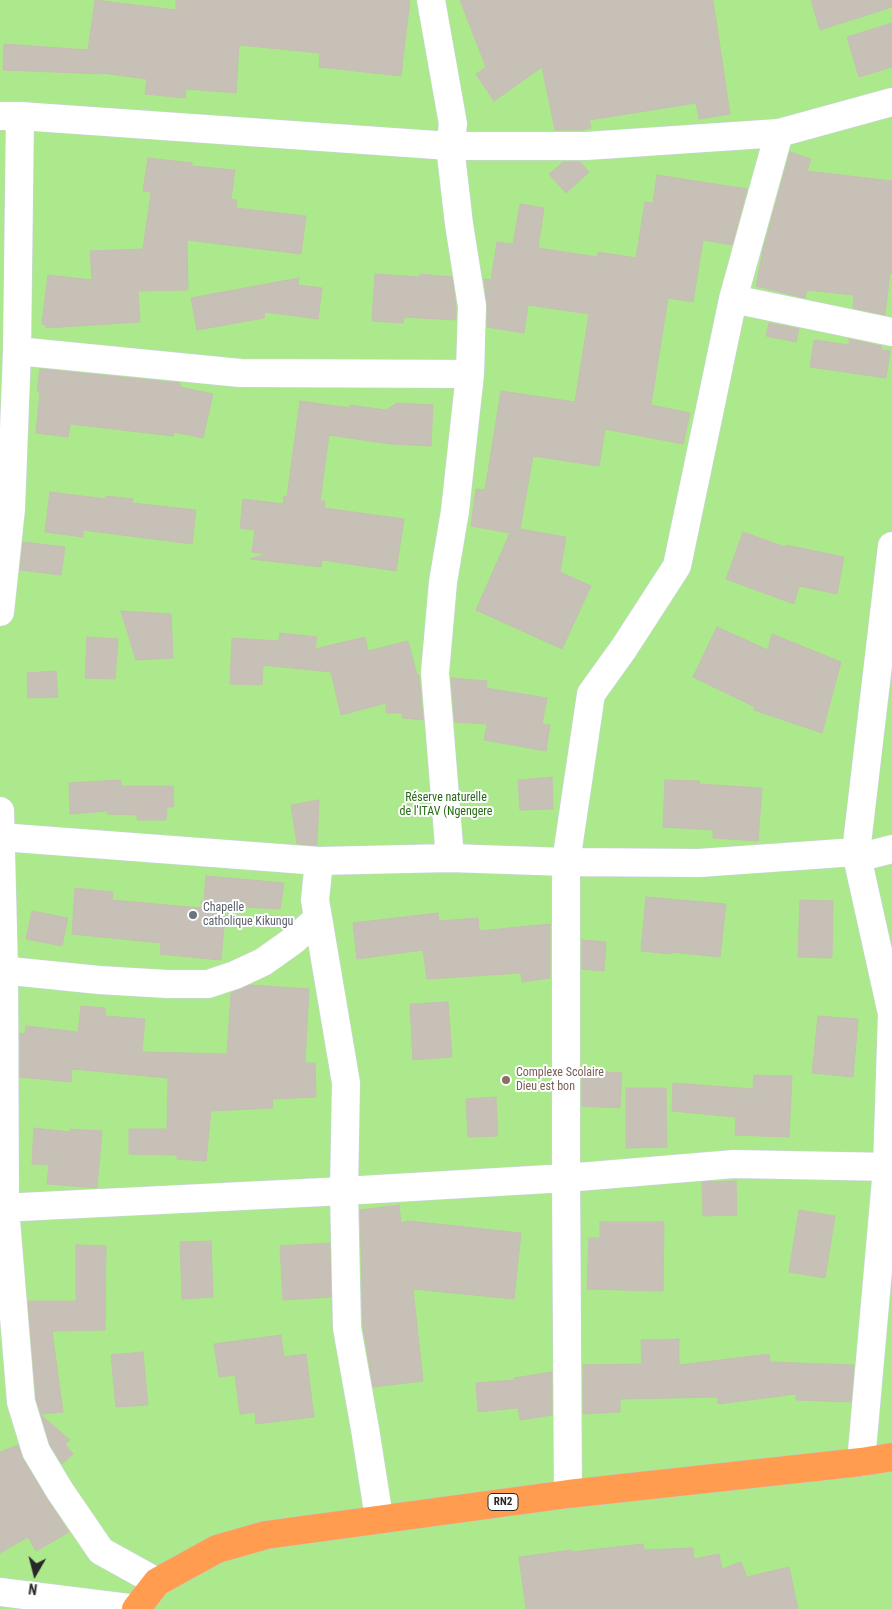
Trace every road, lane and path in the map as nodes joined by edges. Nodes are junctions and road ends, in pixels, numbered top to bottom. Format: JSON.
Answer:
{"nodes":[{"id":1,"x":431,"y":0,"type":"edge"},
{"id":2,"x":892,"y":102,"type":"edge"},
{"id":3,"x":10,"y":116,"type":"edge"},
{"id":4,"x":779,"y":133,"type":"junction"},
{"id":5,"x":450,"y":146,"type":"junction"},
{"id":6,"x":733,"y":298,"type":"junction"},
{"id":7,"x":892,"y":332,"type":"edge"},
{"id":8,"x":18,"y":351,"type":"junction"},
{"id":9,"x":470,"y":374,"type":"junction"},
{"id":10,"x":892,"y":546,"type":"edge"},
{"id":11,"x":0,"y":612,"type":"edge"},
{"id":12,"x":0,"y":828,"type":"edge"},
{"id":13,"x":892,"y":849,"type":"edge"},
{"id":14,"x":856,"y":852,"type":"junction"},
{"id":15,"x":450,"y":858,"type":"junction"},
{"id":16,"x":319,"y":861,"type":"junction"},
{"id":17,"x":566,"y":862,"type":"junction"},
{"id":18,"x":318,"y":919,"type":"junction"},
{"id":19,"x":2,"y":970,"type":"edge"},
{"id":20,"x":890,"y":1168,"type":"edge"},
{"id":21,"x":566,"y":1178,"type":"junction"},
{"id":22,"x":344,"y":1191,"type":"junction"},
{"id":23,"x":2,"y":1208,"type":"edge"},
{"id":24,"x":892,"y":1457,"type":"edge"},
{"id":25,"x":861,"y":1462,"type":"junction"},
{"id":26,"x":568,"y":1494,"type":"junction"},
{"id":27,"x":379,"y":1518,"type":"junction"},
{"id":28,"x":157,"y":1582,"type":"junction"},
{"id":29,"x":0,"y":1592,"type":"edge"},
{"id":30,"x":136,"y":1609,"type":"edge"}],
"edges":[{"from":1,"to":5,"type":"street"},
{"from":2,"to":4,"type":"street"},
{"from":3,"to":5,"type":"street"},
{"from":3,"to":8,"type":"street"},
{"from":4,"to":5,"type":"street"},
{"from":4,"to":6,"type":"street"},
{"from":5,"to":9,"type":"street"},
{"from":6,"to":7,"type":"street"},
{"from":6,"to":17,"type":"street"},
{"from":8,"to":9,"type":"street"},
{"from":8,"to":11,"type":"street"},
{"from":9,"to":15,"type":"street"},
{"from":10,"to":14,"type":"street"},
{"from":12,"to":16,"type":"street"},
{"from":12,"to":19,"type":"street"},
{"from":13,"to":14,"type":"street"},
{"from":14,"to":17,"type":"street"},
{"from":14,"to":20,"type":"street"},
{"from":15,"to":16,"type":"street"},
{"from":15,"to":17,"type":"street"},
{"from":16,"to":18,"type":"street"},
{"from":17,"to":21,"type":"street"},
{"from":18,"to":19,"type":"street"},
{"from":18,"to":22,"type":"street"},
{"from":19,"to":23,"type":"street"},
{"from":20,"to":21,"type":"street"},
{"from":20,"to":25,"type":"street"},
{"from":21,"to":22,"type":"street"},
{"from":21,"to":26,"type":"street"},
{"from":22,"to":23,"type":"street"},
{"from":22,"to":27,"type":"street"},
{"from":23,"to":28,"type":"street"},
{"from":24,"to":25,"type":"highway","number":"RN2"},
{"from":25,"to":26,"type":"highway","number":"RN2"},
{"from":26,"to":27,"type":"highway","number":"RN2"},
{"from":27,"to":28,"type":"highway","number":"RN2"},
{"from":28,"to":30,"type":"highway","number":"RN2"},
{"from":29,"to":30,"type":"street"}]}
